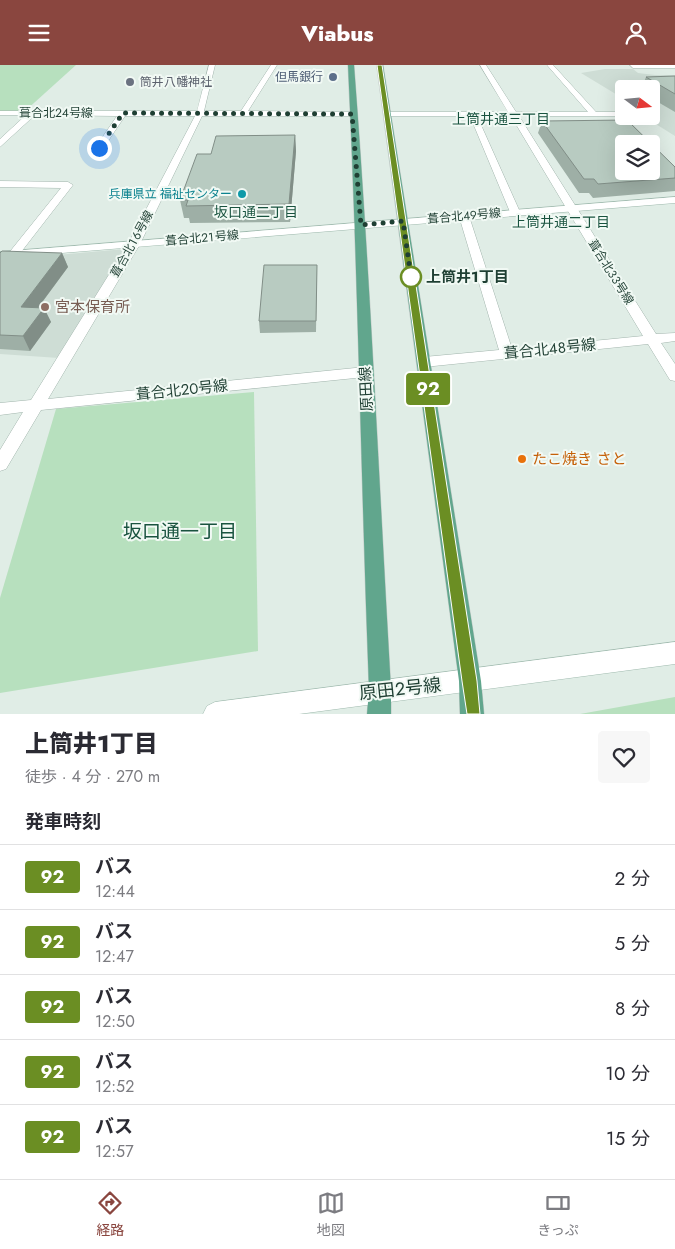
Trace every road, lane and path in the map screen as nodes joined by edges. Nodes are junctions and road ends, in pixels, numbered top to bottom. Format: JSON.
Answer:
{"nodes":[{"id":1,"x":212,"y":65,"type":"edge"},
{"id":2,"x":274,"y":65,"type":"edge"},
{"id":3,"x":351,"y":65,"type":"edge"},
{"id":4,"x":380,"y":65,"type":"edge"},
{"id":5,"x":483,"y":65,"type":"edge"},
{"id":6,"x":550,"y":65,"type":"edge"},
{"id":7,"x":633,"y":65,"type":"edge"},
{"id":8,"x":675,"y":66,"type":"edge"},
{"id":9,"x":641,"y":72,"type":"dead end"},
{"id":10,"x":0,"y":113,"type":"edge"},
{"id":11,"x":33,"y":113,"type":"junction"},
{"id":12,"x":123,"y":113,"type":"junction"},
{"id":13,"x":200,"y":113,"type":"junction"},
{"id":14,"x":472,"y":113,"type":"junction"},
{"id":15,"x":512,"y":113,"type":"junction"},
{"id":16,"x":243,"y":114,"type":"junction"},
{"id":17,"x":352,"y":114,"type":"junction"},
{"id":18,"x":388,"y":114,"type":"junction"},
{"id":19,"x":594,"y":114,"type":"junction"},
{"id":20,"x":615,"y":114,"type":"edge"},
{"id":21,"x":0,"y":144,"type":"edge"},
{"id":22,"x":99,"y":148,"type":"dead end"},
{"id":23,"x":0,"y":184,"type":"edge"},
{"id":24,"x":675,"y":200,"type":"edge"},
{"id":25,"x":571,"y":208,"type":"junction"},
{"id":26,"x":515,"y":212,"type":"junction"},
{"id":27,"x":464,"y":216,"type":"junction"},
{"id":28,"x":403,"y":221,"type":"junction"},
{"id":29,"x":361,"y":225,"type":"junction"},
{"id":30,"x":134,"y":244,"type":"junction"},
{"id":31,"x":14,"y":253,"type":"junction"},
{"id":32,"x":0,"y":255,"type":"edge"},
{"id":33,"x":675,"y":337,"type":"edge"},
{"id":34,"x":653,"y":339,"type":"junction"},
{"id":35,"x":507,"y":354,"type":"junction"},
{"id":36,"x":424,"y":362,"type":"junction"},
{"id":37,"x":365,"y":372,"type":"junction"},
{"id":38,"x":675,"y":376,"type":"edge"},
{"id":39,"x":36,"y":405,"type":"junction"},
{"id":40,"x":0,"y":409,"type":"edge"},
{"id":41,"x":0,"y":464,"type":"edge"},
{"id":42,"x":675,"y":653,"type":"edge"},
{"id":43,"x":470,"y":681,"type":"junction"},
{"id":44,"x":380,"y":690,"type":"junction"},
{"id":45,"x":215,"y":714,"type":"edge"},
{"id":46,"x":379,"y":714,"type":"edge"},
{"id":47,"x":472,"y":714,"type":"edge"}],
"edges":[{"from":1,"to":13,"type":"street","name":"葺合北１６号線"},
{"from":2,"to":16,"type":"street"},
{"from":3,"to":17,"type":"main road","name":"原田線"},
{"from":4,"to":18,"type":"main road"},
{"from":5,"to":15,"type":"street","name":"葺合北３３号線"},
{"from":6,"to":19,"type":"street"},
{"from":7,"to":8,"type":"street"},
{"from":7,"to":9,"type":"street"},
{"from":10,"to":11,"type":"street","name":"葺合北２４号線"},
{"from":11,"to":12,"type":"street","name":"葺合北２４号線"},
{"from":11,"to":21,"type":"street"},
{"from":12,"to":13,"type":"street","name":"葺合北２４号線"},
{"from":12,"to":22,"type":"street"},
{"from":13,"to":16,"type":"street","name":"葺合北２４号線"},
{"from":13,"to":30,"type":"street","name":"葺合北１６号線"},
{"from":14,"to":15,"type":"street"},
{"from":14,"to":18,"type":"street"},
{"from":14,"to":26,"type":"street"},
{"from":15,"to":19,"type":"street"},
{"from":15,"to":25,"type":"street","name":"葺合北３３号線"},
{"from":16,"to":17,"type":"street","name":"葺合北２４号線"},
{"from":17,"to":29,"type":"main road","name":"原田線"},
{"from":18,"to":28,"type":"main road"},
{"from":19,"to":20,"type":"street"},
{"from":23,"to":31,"type":"street"},
{"from":24,"to":25,"type":"street","name":"葺合北４９号線"},
{"from":25,"to":26,"type":"street","name":"葺合北４９号線"},
{"from":25,"to":34,"type":"street","name":"葺合北３３号線"},
{"from":26,"to":27,"type":"street","name":"葺合北４９号線"},
{"from":27,"to":28,"type":"street","name":"葺合北４９号線"},
{"from":27,"to":35,"type":"street"},
{"from":28,"to":29,"type":"street","name":"葺合北２１号線"},
{"from":28,"to":36,"type":"main road"},
{"from":29,"to":30,"type":"street","name":"葺合北２１号線"},
{"from":29,"to":37,"type":"main road","name":"原田線"},
{"from":30,"to":31,"type":"street","name":"葺合北２１号線"},
{"from":30,"to":39,"type":"street","name":"葺合北１６号線"},
{"from":31,"to":32,"type":"street","name":"葺合北２１号線"},
{"from":33,"to":34,"type":"street","name":"葺合北４８号線"},
{"from":34,"to":35,"type":"street","name":"葺合北４８号線"},
{"from":34,"to":38,"type":"street","name":"葺合北３３号線"},
{"from":35,"to":36,"type":"street","name":"葺合北４８号線"},
{"from":36,"to":43,"type":"main road"},
{"from":37,"to":39,"type":"street","name":"葺合北２０号線"},
{"from":37,"to":44,"type":"main road","name":"原田線"},
{"from":39,"to":40,"type":"street","name":"葺合北２０号線"},
{"from":39,"to":41,"type":"street","name":"葺合北１６号線"},
{"from":42,"to":43,"type":"street","name":"原田２号線"},
{"from":43,"to":44,"type":"street","name":"原田２号線"},
{"from":43,"to":47,"type":"main road"},
{"from":44,"to":45,"type":"street","name":"原田２号線"},
{"from":44,"to":46,"type":"main road","name":"原田線"}]}
